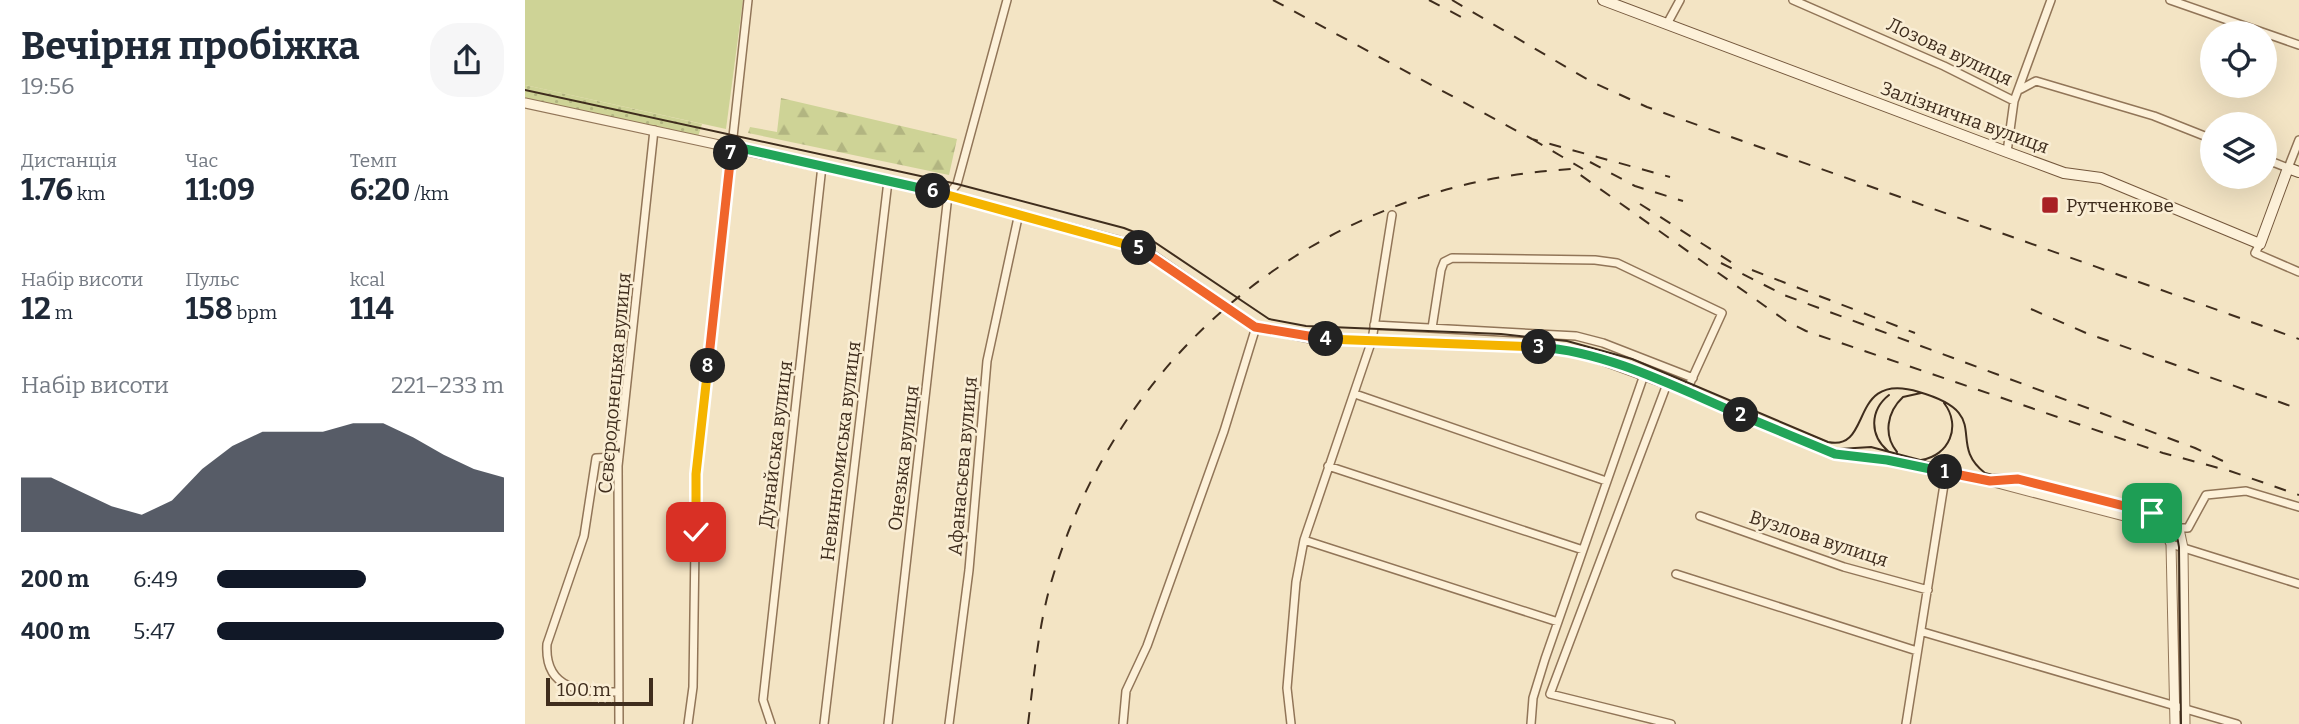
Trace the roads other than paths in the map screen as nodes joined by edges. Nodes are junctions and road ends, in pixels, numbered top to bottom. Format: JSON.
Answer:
{"nodes":[{"id":1,"x":748,"y":0,"type":"edge"},
{"id":2,"x":1007,"y":0,"type":"edge"},
{"id":3,"x":1602,"y":0,"type":"edge"},
{"id":4,"x":1680,"y":0,"type":"edge"},
{"id":5,"x":1793,"y":0,"type":"edge"},
{"id":6,"x":2051,"y":0,"type":"edge"},
{"id":7,"x":2170,"y":0,"type":"edge"},
{"id":8,"x":2193,"y":4,"type":"edge"},
{"id":9,"x":1667,"y":24,"type":"junction"},
{"id":10,"x":2299,"y":45,"type":"edge"},
{"id":11,"x":2021,"y":89,"type":"junction"},
{"id":12,"x":2014,"y":101,"type":"junction"},
{"id":13,"x":525,"y":103,"type":"edge"},
{"id":14,"x":654,"y":130,"type":"junction"},
{"id":15,"x":2200,"y":134,"type":"edge"},
{"id":16,"x":2299,"y":140,"type":"edge"},
{"id":17,"x":732,"y":146,"type":"junction"},
{"id":18,"x":2007,"y":152,"type":"junction"},
{"id":19,"x":2277,"y":164,"type":"edge"},
{"id":20,"x":822,"y":166,"type":"junction"},
{"id":21,"x":2288,"y":168,"type":"junction"},
{"id":22,"x":2299,"y":172,"type":"edge"},
{"id":23,"x":888,"y":181,"type":"junction"},
{"id":24,"x":948,"y":195,"type":"junction"},
{"id":25,"x":1019,"y":213,"type":"junction"},
{"id":26,"x":1392,"y":215,"type":"dead end"},
{"id":27,"x":2260,"y":244,"type":"junction"},
{"id":28,"x":2299,"y":272,"type":"edge"},
{"id":29,"x":1374,"y":326,"type":"junction"},
{"id":30,"x":1255,"y":327,"type":"junction"},
{"id":31,"x":1432,"y":328,"type":"junction"},
{"id":32,"x":1372,"y":340,"type":"junction"},
{"id":33,"x":1644,"y":375,"type":"junction"},
{"id":34,"x":1693,"y":378,"type":"junction"},
{"id":35,"x":1667,"y":384,"type":"junction"},
{"id":36,"x":1686,"y":392,"type":"junction"},
{"id":37,"x":1355,"y":394,"type":"junction"},
{"id":38,"x":619,"y":457,"type":"junction"},
{"id":39,"x":1328,"y":466,"type":"junction"},
{"id":40,"x":1947,"y":472,"type":"junction"},
{"id":41,"x":1606,"y":481,"type":"junction"},
{"id":42,"x":1990,"y":481,"type":"junction"},
{"id":43,"x":2299,"y":507,"type":"edge"},
{"id":44,"x":1700,"y":516,"type":"dead end"},
{"id":45,"x":2164,"y":528,"type":"junction"},
{"id":46,"x":2180,"y":532,"type":"junction"},
{"id":47,"x":1304,"y":540,"type":"junction"},
{"id":48,"x":2171,"y":544,"type":"junction"},
{"id":49,"x":2183,"y":548,"type":"junction"},
{"id":50,"x":1583,"y":550,"type":"junction"},
{"id":51,"x":1676,"y":574,"type":"dead end"},
{"id":52,"x":2299,"y":584,"type":"edge"},
{"id":53,"x":1928,"y":590,"type":"junction"},
{"id":54,"x":1558,"y":622,"type":"junction"},
{"id":55,"x":1923,"y":632,"type":"junction"},
{"id":56,"x":1917,"y":651,"type":"junction"},
{"id":57,"x":619,"y":692,"type":"junction"},
{"id":58,"x":2180,"y":707,"type":"junction"},
{"id":59,"x":619,"y":724,"type":"edge"},
{"id":60,"x":688,"y":724,"type":"edge"},
{"id":61,"x":771,"y":724,"type":"edge"},
{"id":62,"x":824,"y":724,"type":"edge"},
{"id":63,"x":888,"y":724,"type":"edge"},
{"id":64,"x":949,"y":724,"type":"edge"},
{"id":65,"x":1122,"y":724,"type":"edge"},
{"id":66,"x":1291,"y":724,"type":"edge"},
{"id":67,"x":1531,"y":724,"type":"edge"},
{"id":68,"x":1671,"y":724,"type":"edge"},
{"id":69,"x":1906,"y":724,"type":"edge"},
{"id":70,"x":2175,"y":724,"type":"edge"},
{"id":71,"x":2185,"y":724,"type":"edge"},
{"id":72,"x":2237,"y":724,"type":"edge"}],
"edges":[{"from":1,"to":17,"type":"street"},
{"from":2,"to":24,"type":"street","name":"Онезька вулиця"},
{"from":3,"to":9,"type":"main road","name":"Залізнична вулиця"},
{"from":4,"to":9,"type":"street"},
{"from":5,"to":12,"type":"street","name":"Лозова вулиця"},
{"from":6,"to":11,"type":"street"},
{"from":7,"to":8,"type":"street"},
{"from":8,"to":10,"type":"street"},
{"from":9,"to":18,"type":"main road","name":"Залізнична вулиця"},
{"from":11,"to":12,"type":"street"},
{"from":11,"to":15,"type":"street","name":"Лозова вулиця"},
{"from":12,"to":18,"type":"street"},
{"from":13,"to":14,"type":"street"},
{"from":14,"to":17,"type":"street"},
{"from":14,"to":38,"type":"street","name":"Сєвєродонецька вулиця"},
{"from":16,"to":21,"type":"street"},
{"from":17,"to":20,"type":"street"},
{"from":17,"to":60,"type":"street"},
{"from":18,"to":27,"type":"main road","name":"Залізнична вулиця"},
{"from":19,"to":21,"type":"street"},
{"from":20,"to":23,"type":"street"},
{"from":20,"to":61,"type":"street","name":"Дунайська вулиця"},
{"from":21,"to":22,"type":"main road"},
{"from":21,"to":27,"type":"main road"},
{"from":23,"to":24,"type":"street"},
{"from":23,"to":62,"type":"street","name":"Невинномиська вулиця"},
{"from":24,"to":25,"type":"street"},
{"from":24,"to":63,"type":"street","name":"Онезька вулиця"},
{"from":25,"to":30,"type":"street"},
{"from":25,"to":64,"type":"street","name":"Афанасьєва вулиця"},
{"from":26,"to":29,"type":"street"},
{"from":27,"to":28,"type":"street","name":"Залізнична вулиця"},
{"from":29,"to":31,"type":"street"},
{"from":29,"to":32,"type":"street"},
{"from":30,"to":32,"type":"street"},
{"from":30,"to":65,"type":"street"},
{"from":31,"to":34,"type":"street"},
{"from":31,"to":34,"type":"street"},
{"from":32,"to":33,"type":"street"},
{"from":32,"to":37,"type":"street"},
{"from":33,"to":35,"type":"street"},
{"from":33,"to":41,"type":"street"},
{"from":34,"to":36,"type":"street"},
{"from":35,"to":36,"type":"street"},
{"from":35,"to":68,"type":"street"},
{"from":36,"to":40,"type":"street"},
{"from":37,"to":39,"type":"street"},
{"from":37,"to":41,"type":"street"},
{"from":38,"to":57,"type":"street","name":"Сєвєродонецька вулиця"},
{"from":38,"to":57,"type":"street"},
{"from":39,"to":47,"type":"street"},
{"from":39,"to":50,"type":"street"},
{"from":40,"to":42,"type":"street"},
{"from":40,"to":53,"type":"street"},
{"from":41,"to":50,"type":"street"},
{"from":42,"to":45,"type":"street"},
{"from":42,"to":46,"type":"street"},
{"from":43,"to":46,"type":"street"},
{"from":44,"to":53,"type":"street","name":"Вузлова вулиця"},
{"from":45,"to":46,"type":"street"},
{"from":45,"to":48,"type":"street"},
{"from":46,"to":49,"type":"street"},
{"from":47,"to":54,"type":"street"},
{"from":47,"to":66,"type":"street"},
{"from":48,"to":49,"type":"street"},
{"from":48,"to":58,"type":"street"},
{"from":49,"to":52,"type":"street"},
{"from":49,"to":58,"type":"street"},
{"from":50,"to":54,"type":"street"},
{"from":51,"to":56,"type":"street"},
{"from":53,"to":55,"type":"street"},
{"from":54,"to":67,"type":"street"},
{"from":55,"to":56,"type":"street"},
{"from":55,"to":58,"type":"street"},
{"from":56,"to":69,"type":"street"},
{"from":57,"to":59,"type":"street","name":"Сєвєродонецька вулиця"},
{"from":58,"to":70,"type":"street"},
{"from":58,"to":71,"type":"street"},
{"from":58,"to":72,"type":"street"}]}
